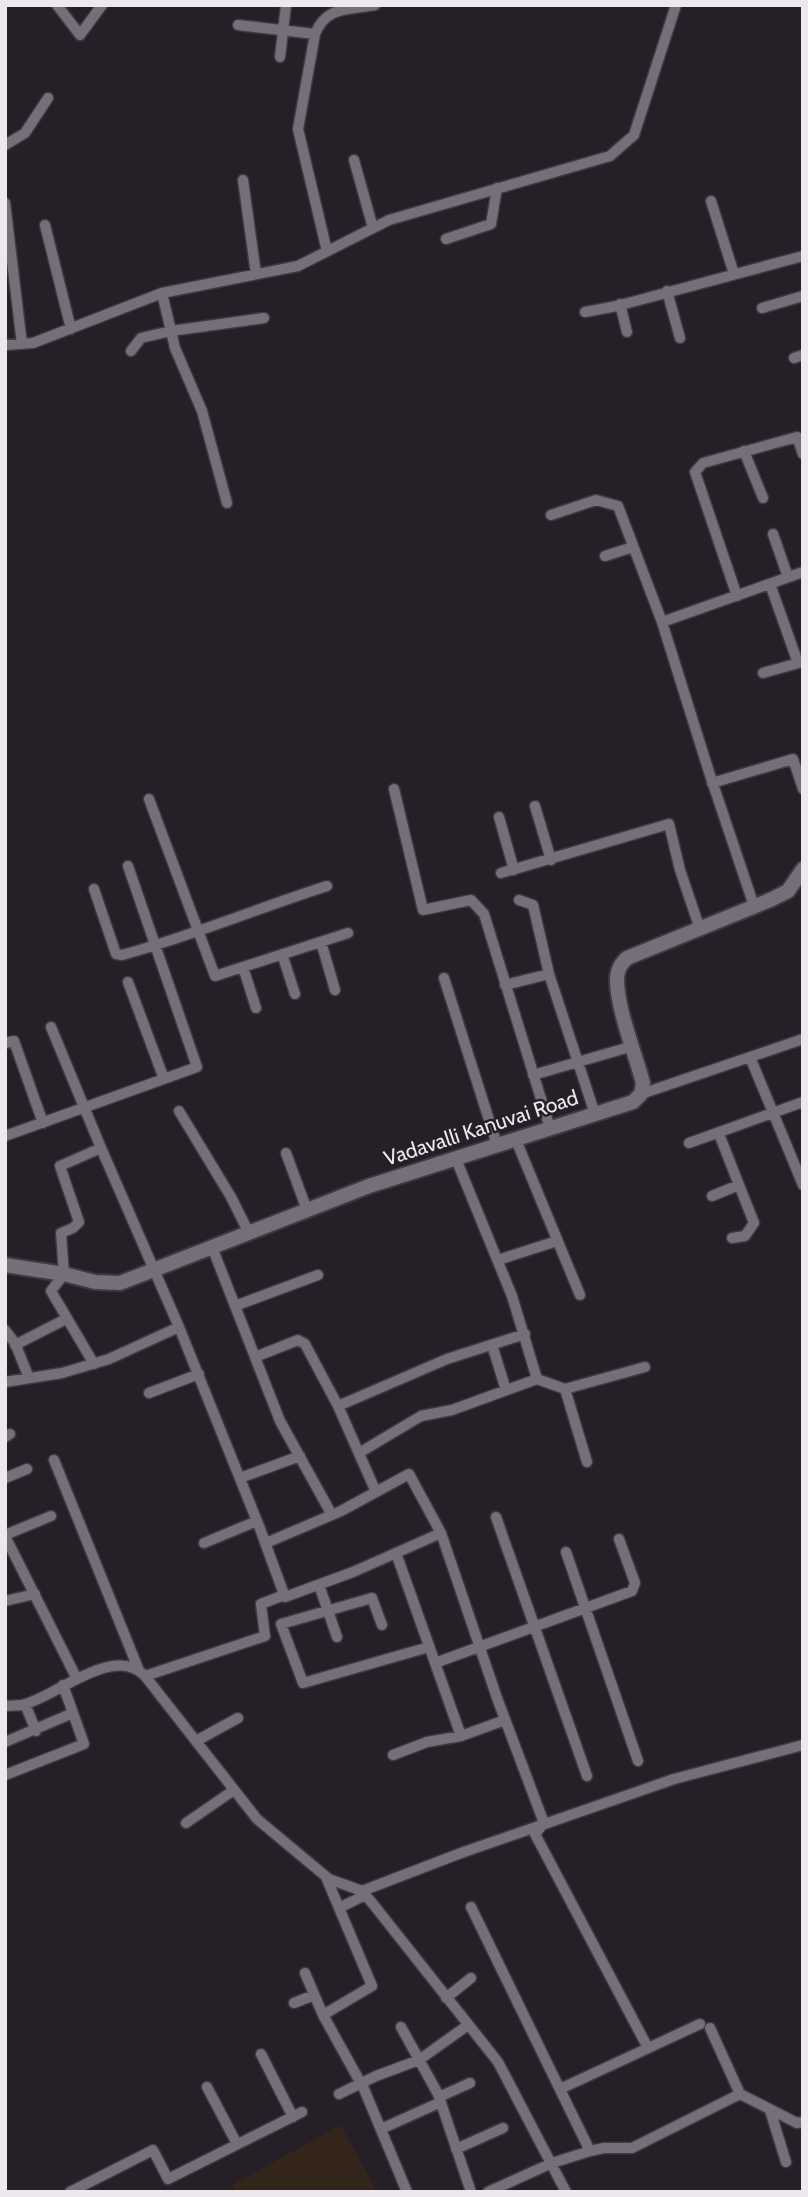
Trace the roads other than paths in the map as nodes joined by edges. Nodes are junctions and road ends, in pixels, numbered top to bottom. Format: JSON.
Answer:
{"nodes":[{"id":1,"x":57,"y":5,"type":"edge"},
{"id":2,"x":102,"y":5,"type":"edge"},
{"id":3,"x":286,"y":5,"type":"edge"},
{"id":4,"x":321,"y":5,"type":"edge"},
{"id":5,"x":373,"y":5,"type":"edge"},
{"id":6,"x":676,"y":5,"type":"edge"},
{"id":7,"x":319,"y":23,"type":"junction"},
{"id":8,"x":238,"y":25,"type":"dead end"},
{"id":9,"x":284,"y":31,"type":"junction"},
{"id":10,"x":315,"y":34,"type":"junction"},
{"id":11,"x":280,"y":57,"type":"dead end"},
{"id":12,"x":48,"y":98,"type":"dead end"},
{"id":13,"x":5,"y":145,"type":"edge"},
{"id":14,"x":354,"y":160,"type":"dead end"},
{"id":15,"x":243,"y":180,"type":"dead end"},
{"id":16,"x":497,"y":188,"type":"junction"},
{"id":17,"x":710,"y":201,"type":"dead end"},
{"id":18,"x":5,"y":203,"type":"edge"},
{"id":19,"x":45,"y":225,"type":"dead end"},
{"id":20,"x":373,"y":228,"type":"junction"},
{"id":21,"x":446,"y":239,"type":"dead end"},
{"id":22,"x":327,"y":251,"type":"junction"},
{"id":23,"x":803,"y":256,"type":"edge"},
{"id":24,"x":256,"y":274,"type":"junction"},
{"id":25,"x":734,"y":274,"type":"junction"},
{"id":26,"x":667,"y":291,"type":"junction"},
{"id":27,"x":162,"y":293,"type":"junction"},
{"id":28,"x":803,"y":296,"type":"edge"},
{"id":29,"x":620,"y":304,"type":"junction"},
{"id":30,"x":762,"y":308,"type":"dead end"},
{"id":31,"x":586,"y":312,"type":"dead end"},
{"id":32,"x":264,"y":318,"type":"dead end"},
{"id":33,"x":71,"y":329,"type":"junction"},
{"id":34,"x":171,"y":331,"type":"junction"},
{"id":35,"x":627,"y":332,"type":"dead end"},
{"id":36,"x":680,"y":338,"type":"dead end"},
{"id":37,"x":22,"y":344,"type":"junction"},
{"id":38,"x":5,"y":345,"type":"edge"},
{"id":39,"x":131,"y":351,"type":"dead end"},
{"id":40,"x":744,"y":451,"type":"junction"},
{"id":41,"x":803,"y":454,"type":"edge"},
{"id":42,"x":764,"y":498,"type":"dead end"},
{"id":43,"x":227,"y":503,"type":"dead end"},
{"id":44,"x":551,"y":515,"type":"dead end"},
{"id":45,"x":773,"y":534,"type":"dead end"},
{"id":46,"x":633,"y":547,"type":"junction"},
{"id":47,"x":605,"y":556,"type":"dead end"},
{"id":48,"x":803,"y":572,"type":"edge"},
{"id":49,"x":788,"y":577,"type":"junction"},
{"id":50,"x":770,"y":584,"type":"junction"},
{"id":51,"x":737,"y":596,"type":"junction"},
{"id":52,"x":662,"y":622,"type":"junction"},
{"id":53,"x":800,"y":662,"type":"edge"},
{"id":54,"x":763,"y":673,"type":"dead end"},
{"id":55,"x":798,"y":757,"type":"edge"},
{"id":56,"x":712,"y":783,"type":"junction"},
{"id":57,"x":394,"y":789,"type":"dead end"},
{"id":58,"x":803,"y":789,"type":"edge"},
{"id":59,"x":149,"y":799,"type":"dead end"},
{"id":60,"x":536,"y":806,"type":"dead end"},
{"id":61,"x":499,"y":817,"type":"dead end"},
{"id":62,"x":551,"y":860,"type":"junction"},
{"id":63,"x":128,"y":866,"type":"dead end"},
{"id":64,"x":803,"y":869,"type":"edge"},
{"id":65,"x":514,"y":870,"type":"junction"},
{"id":66,"x":501,"y":873,"type":"dead end"},
{"id":67,"x":327,"y":886,"type":"dead end"},
{"id":68,"x":796,"y":888,"type":"edge"},
{"id":69,"x":94,"y":889,"type":"dead end"},
{"id":70,"x":519,"y":900,"type":"dead end"},
{"id":71,"x":754,"y":906,"type":"junction"},
{"id":72,"x":700,"y":929,"type":"junction"},
{"id":73,"x":199,"y":932,"type":"junction"},
{"id":74,"x":348,"y":933,"type":"dead end"},
{"id":75,"x":321,"y":942,"type":"junction"},
{"id":76,"x":155,"y":946,"type":"junction"},
{"id":77,"x":282,"y":954,"type":"junction"},
{"id":78,"x":243,"y":967,"type":"junction"},
{"id":79,"x":549,"y":974,"type":"junction"},
{"id":80,"x":444,"y":978,"type":"dead end"},
{"id":81,"x":128,"y":982,"type":"dead end"},
{"id":82,"x":505,"y":985,"type":"junction"},
{"id":83,"x":335,"y":989,"type":"dead end"},
{"id":84,"x":295,"y":994,"type":"dead end"},
{"id":85,"x":256,"y":1008,"type":"dead end"},
{"id":86,"x":51,"y":1027,"type":"dead end"},
{"id":87,"x":803,"y":1039,"type":"edge"},
{"id":88,"x":5,"y":1043,"type":"edge"},
{"id":89,"x":633,"y":1046,"type":"junction"},
{"id":90,"x":750,"y":1057,"type":"junction"},
{"id":91,"x":578,"y":1061,"type":"junction"},
{"id":92,"x":533,"y":1075,"type":"junction"},
{"id":93,"x":164,"y":1079,"type":"junction"},
{"id":94,"x":641,"y":1094,"type":"junction"},
{"id":95,"x":803,"y":1102,"type":"edge"},
{"id":96,"x":84,"y":1108,"type":"junction"},
{"id":97,"x":179,"y":1111,"type":"dead end"},
{"id":98,"x":773,"y":1113,"type":"junction"},
{"id":99,"x":595,"y":1114,"type":"junction"},
{"id":100,"x":43,"y":1124,"type":"junction"},
{"id":101,"x":550,"y":1128,"type":"junction"},
{"id":102,"x":719,"y":1134,"type":"junction"},
{"id":103,"x":5,"y":1136,"type":"edge"},
{"id":104,"x":516,"y":1140,"type":"junction"},
{"id":105,"x":689,"y":1143,"type":"dead end"},
{"id":106,"x":498,"y":1145,"type":"junction"},
{"id":107,"x":101,"y":1148,"type":"junction"},
{"id":108,"x":286,"y":1153,"type":"dead end"},
{"id":109,"x":456,"y":1159,"type":"junction"},
{"id":110,"x":739,"y":1185,"type":"junction"},
{"id":111,"x":803,"y":1185,"type":"edge"},
{"id":112,"x":712,"y":1196,"type":"dead end"},
{"id":113,"x":307,"y":1210,"type":"junction"},
{"id":114,"x":248,"y":1233,"type":"junction"},
{"id":115,"x":732,"y":1238,"type":"dead end"},
{"id":116,"x":557,"y":1241,"type":"junction"},
{"id":117,"x":212,"y":1247,"type":"junction"},
{"id":118,"x":498,"y":1260,"type":"junction"},
{"id":119,"x":5,"y":1265,"type":"edge"},
{"id":120,"x":154,"y":1270,"type":"junction"},
{"id":121,"x":64,"y":1274,"type":"junction"},
{"id":122,"x":318,"y":1275,"type":"dead end"},
{"id":123,"x":580,"y":1295,"type":"dead end"},
{"id":124,"x":235,"y":1306,"type":"junction"},
{"id":125,"x":66,"y":1319,"type":"junction"},
{"id":126,"x":179,"y":1327,"type":"junction"},
{"id":127,"x":5,"y":1330,"type":"edge"},
{"id":128,"x":525,"y":1334,"type":"junction"},
{"id":129,"x":15,"y":1345,"type":"junction"},
{"id":130,"x":492,"y":1345,"type":"junction"},
{"id":131,"x":255,"y":1357,"type":"junction"},
{"id":132,"x":94,"y":1364,"type":"junction"},
{"id":133,"x":645,"y":1367,"type":"dead end"},
{"id":134,"x":199,"y":1374,"type":"junction"},
{"id":135,"x":29,"y":1378,"type":"junction"},
{"id":136,"x":537,"y":1379,"type":"junction"},
{"id":137,"x":5,"y":1382,"type":"edge"},
{"id":138,"x":506,"y":1390,"type":"junction"},
{"id":139,"x":565,"y":1390,"type":"junction"},
{"id":140,"x":149,"y":1393,"type":"dead end"},
{"id":141,"x":338,"y":1406,"type":"junction"},
{"id":142,"x":359,"y":1453,"type":"junction"},
{"id":143,"x":300,"y":1456,"type":"junction"},
{"id":144,"x":54,"y":1460,"type":"dead end"},
{"id":145,"x":587,"y":1462,"type":"dead end"},
{"id":146,"x":27,"y":1469,"type":"dead end"},
{"id":147,"x":5,"y":1478,"type":"edge"},
{"id":148,"x":240,"y":1478,"type":"junction"},
{"id":149,"x":376,"y":1492,"type":"junction"},
{"id":150,"x":332,"y":1515,"type":"junction"},
{"id":151,"x":51,"y":1516,"type":"dead end"},
{"id":152,"x":496,"y":1517,"type":"dead end"},
{"id":153,"x":257,"y":1521,"type":"junction"},
{"id":154,"x":441,"y":1533,"type":"junction"},
{"id":155,"x":5,"y":1535,"type":"edge"},
{"id":156,"x":620,"y":1539,"type":"dead end"},
{"id":157,"x":204,"y":1543,"type":"dead end"},
{"id":158,"x":266,"y":1543,"type":"junction"},
{"id":159,"x":8,"y":1547,"type":"edge"},
{"id":160,"x":566,"y":1552,"type":"dead end"},
{"id":161,"x":396,"y":1553,"type":"junction"},
{"id":162,"x":319,"y":1585,"type":"junction"},
{"id":163,"x":35,"y":1594,"type":"junction"},
{"id":164,"x":284,"y":1595,"type":"junction"},
{"id":165,"x":5,"y":1601,"type":"edge"},
{"id":166,"x":586,"y":1608,"type":"junction"},
{"id":167,"x":328,"y":1611,"type":"junction"},
{"id":168,"x":382,"y":1625,"type":"dead end"},
{"id":169,"x":535,"y":1627,"type":"junction"},
{"id":170,"x":337,"y":1637,"type":"dead end"},
{"id":171,"x":429,"y":1647,"type":"junction"},
{"id":172,"x":480,"y":1647,"type":"junction"},
{"id":173,"x":435,"y":1663,"type":"junction"},
{"id":174,"x":141,"y":1672,"type":"junction"},
{"id":175,"x":77,"y":1679,"type":"junction"},
{"id":176,"x":63,"y":1685,"type":"junction"},
{"id":177,"x":25,"y":1704,"type":"junction"},
{"id":178,"x":5,"y":1705,"type":"edge"},
{"id":179,"x":73,"y":1713,"type":"junction"},
{"id":180,"x":238,"y":1718,"type":"dead end"},
{"id":181,"x":505,"y":1720,"type":"junction"},
{"id":182,"x":36,"y":1731,"type":"junction"},
{"id":183,"x":461,"y":1736,"type":"junction"},
{"id":184,"x":196,"y":1741,"type":"junction"},
{"id":185,"x":5,"y":1742,"type":"edge"},
{"id":186,"x":803,"y":1745,"type":"edge"},
{"id":187,"x":393,"y":1755,"type":"dead end"},
{"id":188,"x":638,"y":1761,"type":"dead end"},
{"id":189,"x":5,"y":1775,"type":"edge"},
{"id":190,"x":587,"y":1776,"type":"dead end"},
{"id":191,"x":234,"y":1790,"type":"junction"},
{"id":192,"x":186,"y":1823,"type":"dead end"},
{"id":193,"x":544,"y":1824,"type":"junction"},
{"id":194,"x":326,"y":1876,"type":"junction"},
{"id":195,"x":363,"y":1893,"type":"junction"},
{"id":196,"x":471,"y":1907,"type":"dead end"},
{"id":197,"x":339,"y":1908,"type":"junction"},
{"id":198,"x":305,"y":1973,"type":"dead end"},
{"id":199,"x":471,"y":1978,"type":"dead end"},
{"id":200,"x":314,"y":1995,"type":"junction"},
{"id":201,"x":446,"y":1997,"type":"junction"},
{"id":202,"x":294,"y":2003,"type":"dead end"},
{"id":203,"x":323,"y":2015,"type":"junction"},
{"id":204,"x":468,"y":2025,"type":"junction"},
{"id":205,"x":401,"y":2027,"type":"dead end"},
{"id":206,"x":648,"y":2048,"type":"junction"},
{"id":207,"x":261,"y":2054,"type":"dead end"},
{"id":208,"x":419,"y":2060,"type":"junction"},
{"id":209,"x":361,"y":2083,"type":"junction"},
{"id":210,"x":470,"y":2083,"type":"dead end"},
{"id":211,"x":207,"y":2087,"type":"dead end"},
{"id":212,"x":560,"y":2090,"type":"junction"},
{"id":213,"x":339,"y":2094,"type":"dead end"},
{"id":214,"x":740,"y":2094,"type":"junction"},
{"id":215,"x":440,"y":2099,"type":"junction"},
{"id":216,"x":770,"y":2110,"type":"junction"},
{"id":217,"x":803,"y":2122,"type":"edge"},
{"id":218,"x":503,"y":2128,"type":"dead end"},
{"id":219,"x":381,"y":2129,"type":"junction"},
{"id":220,"x":237,"y":2144,"type":"junction"},
{"id":221,"x":456,"y":2149,"type":"junction"},
{"id":222,"x":590,"y":2151,"type":"junction"},
{"id":223,"x":786,"y":2162,"type":"dead end"},
{"id":224,"x":552,"y":2163,"type":"junction"},
{"id":225,"x":70,"y":2192,"type":"edge"},
{"id":226,"x":407,"y":2192,"type":"edge"},
{"id":227,"x":471,"y":2192,"type":"edge"},
{"id":228,"x":488,"y":2192,"type":"edge"},
{"id":229,"x":566,"y":2192,"type":"edge"}],
"edges":[{"from":1,"to":2,"type":"street"},
{"from":3,"to":9,"type":"street"},
{"from":4,"to":7,"type":"street"},
{"from":5,"to":7,"type":"street"},
{"from":6,"to":16,"type":"street"},
{"from":7,"to":10,"type":"street"},
{"from":8,"to":9,"type":"street"},
{"from":9,"to":10,"type":"street"},
{"from":9,"to":11,"type":"street"},
{"from":10,"to":22,"type":"street"},
{"from":12,"to":13,"type":"street"},
{"from":14,"to":20,"type":"street"},
{"from":15,"to":24,"type":"street"},
{"from":16,"to":20,"type":"street"},
{"from":16,"to":21,"type":"street"},
{"from":17,"to":25,"type":"street"},
{"from":18,"to":37,"type":"street"},
{"from":19,"to":33,"type":"street"},
{"from":20,"to":22,"type":"street"},
{"from":22,"to":24,"type":"street"},
{"from":23,"to":25,"type":"street"},
{"from":24,"to":27,"type":"street"},
{"from":25,"to":26,"type":"street"},
{"from":26,"to":29,"type":"street"},
{"from":26,"to":36,"type":"street"},
{"from":27,"to":33,"type":"street"},
{"from":27,"to":34,"type":"street"},
{"from":28,"to":30,"type":"street"},
{"from":29,"to":31,"type":"street"},
{"from":29,"to":35,"type":"street"},
{"from":32,"to":34,"type":"street"},
{"from":33,"to":37,"type":"street"},
{"from":34,"to":39,"type":"street"},
{"from":34,"to":43,"type":"street"},
{"from":37,"to":38,"type":"street"},
{"from":40,"to":41,"type":"street"},
{"from":40,"to":42,"type":"street"},
{"from":40,"to":51,"type":"street"},
{"from":44,"to":46,"type":"street"},
{"from":45,"to":49,"type":"street"},
{"from":46,"to":47,"type":"street"},
{"from":46,"to":52,"type":"street"},
{"from":48,"to":49,"type":"street"},
{"from":49,"to":50,"type":"street"},
{"from":50,"to":51,"type":"street"},
{"from":50,"to":53,"type":"street"},
{"from":51,"to":52,"type":"street"},
{"from":52,"to":56,"type":"street"},
{"from":53,"to":54,"type":"street"},
{"from":55,"to":56,"type":"street"},
{"from":55,"to":58,"type":"street"},
{"from":56,"to":71,"type":"street"},
{"from":57,"to":82,"type":"street"},
{"from":59,"to":73,"type":"street"},
{"from":60,"to":62,"type":"street"},
{"from":61,"to":65,"type":"street"},
{"from":62,"to":65,"type":"street"},
{"from":62,"to":72,"type":"street"},
{"from":63,"to":76,"type":"street"},
{"from":64,"to":68,"type":"street"},
{"from":65,"to":66,"type":"street"},
{"from":67,"to":73,"type":"street"},
{"from":68,"to":71,"type":"street"},
{"from":69,"to":76,"type":"street"},
{"from":70,"to":79,"type":"street"},
{"from":71,"to":72,"type":"street"},
{"from":72,"to":89,"type":"street"},
{"from":73,"to":76,"type":"street"},
{"from":73,"to":78,"type":"street"},
{"from":74,"to":75,"type":"street"},
{"from":75,"to":77,"type":"street"},
{"from":75,"to":83,"type":"street"},
{"from":76,"to":93,"type":"street"},
{"from":77,"to":78,"type":"street"},
{"from":77,"to":84,"type":"street"},
{"from":78,"to":85,"type":"street"},
{"from":79,"to":82,"type":"street"},
{"from":79,"to":91,"type":"street"},
{"from":80,"to":106,"type":"street"},
{"from":81,"to":93,"type":"street"},
{"from":82,"to":92,"type":"street"},
{"from":86,"to":96,"type":"street"},
{"from":87,"to":90,"type":"street"},
{"from":88,"to":100,"type":"street"},
{"from":89,"to":91,"type":"street"},
{"from":89,"to":94,"type":"street"},
{"from":90,"to":94,"type":"street"},
{"from":90,"to":98,"type":"street"},
{"from":91,"to":92,"type":"street"},
{"from":91,"to":99,"type":"street"},
{"from":92,"to":101,"type":"street"},
{"from":93,"to":96,"type":"street"},
{"from":94,"to":99,"type":"street","name":"Vadavalli Kanuvai Road"},
{"from":95,"to":98,"type":"street"},
{"from":96,"to":100,"type":"street"},
{"from":96,"to":107,"type":"street"},
{"from":97,"to":114,"type":"street"},
{"from":98,"to":102,"type":"street"},
{"from":98,"to":111,"type":"street"},
{"from":99,"to":101,"type":"street","name":"Vadavalli Kanuvai Road"},
{"from":100,"to":103,"type":"street"},
{"from":101,"to":104,"type":"street","name":"Vadavalli Kanuvai Road"},
{"from":102,"to":105,"type":"street"},
{"from":102,"to":110,"type":"street"},
{"from":104,"to":106,"type":"street","name":"Vadavalli Kanuvai Road"},
{"from":104,"to":116,"type":"street"},
{"from":106,"to":109,"type":"street","name":"Vadavalli Kanuvai Road"},
{"from":107,"to":120,"type":"street"},
{"from":107,"to":121,"type":"street"},
{"from":108,"to":113,"type":"street"},
{"from":109,"to":113,"type":"street","name":"Vadavalli Kanuvai Road"},
{"from":109,"to":118,"type":"street"},
{"from":110,"to":112,"type":"street"},
{"from":110,"to":115,"type":"street"},
{"from":113,"to":114,"type":"street","name":"Vadavalli Kanuvai Road"},
{"from":114,"to":117,"type":"street","name":"Vadavalli Kanuvai Road"},
{"from":116,"to":118,"type":"street"},
{"from":116,"to":123,"type":"street"},
{"from":117,"to":120,"type":"street","name":"Vadavalli Kanuvai Road"},
{"from":117,"to":124,"type":"street"},
{"from":118,"to":128,"type":"street"},
{"from":119,"to":121,"type":"street","name":"Vadavalli Kanuvai Road"},
{"from":120,"to":121,"type":"street","name":"Vadavalli Kanuvai Road"},
{"from":120,"to":126,"type":"street"},
{"from":121,"to":125,"type":"street"},
{"from":122,"to":124,"type":"street"},
{"from":124,"to":131,"type":"street"},
{"from":125,"to":129,"type":"street"},
{"from":125,"to":132,"type":"street"},
{"from":126,"to":132,"type":"street"},
{"from":126,"to":134,"type":"street"},
{"from":127,"to":129,"type":"street"},
{"from":128,"to":130,"type":"street"},
{"from":128,"to":136,"type":"street"},
{"from":129,"to":135,"type":"street"},
{"from":130,"to":138,"type":"street"},
{"from":130,"to":141,"type":"street"},
{"from":131,"to":141,"type":"street"},
{"from":131,"to":143,"type":"street"},
{"from":132,"to":135,"type":"street"},
{"from":133,"to":139,"type":"street"},
{"from":134,"to":140,"type":"street"},
{"from":134,"to":148,"type":"street"},
{"from":135,"to":137,"type":"street"},
{"from":136,"to":138,"type":"street"},
{"from":136,"to":139,"type":"street"},
{"from":138,"to":142,"type":"street"},
{"from":139,"to":145,"type":"street"},
{"from":141,"to":142,"type":"street"},
{"from":142,"to":149,"type":"street"},
{"from":143,"to":148,"type":"street"},
{"from":143,"to":150,"type":"street"},
{"from":144,"to":174,"type":"street"},
{"from":146,"to":147,"type":"street"},
{"from":148,"to":153,"type":"street"},
{"from":149,"to":150,"type":"street"},
{"from":149,"to":154,"type":"street"},
{"from":150,"to":158,"type":"street"},
{"from":151,"to":155,"type":"street"},
{"from":152,"to":169,"type":"street"},
{"from":153,"to":157,"type":"street"},
{"from":153,"to":158,"type":"street"},
{"from":154,"to":161,"type":"street"},
{"from":154,"to":172,"type":"street"},
{"from":155,"to":159,"type":"street"},
{"from":156,"to":166,"type":"street"},
{"from":158,"to":164,"type":"street"},
{"from":159,"to":163,"type":"street"},
{"from":160,"to":166,"type":"street"},
{"from":161,"to":162,"type":"street"},
{"from":161,"to":171,"type":"street"},
{"from":162,"to":164,"type":"street"},
{"from":162,"to":167,"type":"street"},
{"from":163,"to":165,"type":"street"},
{"from":163,"to":175,"type":"street"},
{"from":164,"to":174,"type":"street"},
{"from":166,"to":169,"type":"street"},
{"from":166,"to":188,"type":"street"},
{"from":167,"to":168,"type":"street"},
{"from":167,"to":170,"type":"street"},
{"from":167,"to":171,"type":"street"},
{"from":169,"to":172,"type":"street"},
{"from":169,"to":190,"type":"street"},
{"from":171,"to":173,"type":"street"},
{"from":172,"to":173,"type":"street"},
{"from":172,"to":181,"type":"street"},
{"from":173,"to":183,"type":"street"},
{"from":174,"to":175,"type":"street"},
{"from":174,"to":184,"type":"street"},
{"from":175,"to":176,"type":"street"},
{"from":176,"to":177,"type":"street"},
{"from":176,"to":179,"type":"street"},
{"from":177,"to":178,"type":"street"},
{"from":177,"to":182,"type":"street"},
{"from":179,"to":182,"type":"street"},
{"from":179,"to":189,"type":"street"},
{"from":180,"to":184,"type":"street"},
{"from":181,"to":183,"type":"street"},
{"from":181,"to":193,"type":"street"},
{"from":182,"to":185,"type":"street"},
{"from":183,"to":187,"type":"street"},
{"from":184,"to":191,"type":"street"},
{"from":186,"to":193,"type":"street"},
{"from":191,"to":192,"type":"street"},
{"from":191,"to":194,"type":"street"},
{"from":193,"to":195,"type":"street"},
{"from":193,"to":206,"type":"street"},
{"from":194,"to":195,"type":"street"},
{"from":194,"to":197,"type":"street"},
{"from":195,"to":197,"type":"street"},
{"from":195,"to":201,"type":"street"},
{"from":196,"to":212,"type":"street"},
{"from":197,"to":203,"type":"street"},
{"from":198,"to":200,"type":"street"},
{"from":199,"to":201,"type":"street"},
{"from":200,"to":202,"type":"street"},
{"from":200,"to":203,"type":"street"},
{"from":201,"to":204,"type":"street"},
{"from":203,"to":209,"type":"street"},
{"from":204,"to":208,"type":"street"},
{"from":204,"to":224,"type":"street"},
{"from":205,"to":208,"type":"street"},
{"from":206,"to":212,"type":"street"},
{"from":206,"to":214,"type":"street"},
{"from":207,"to":220,"type":"street"},
{"from":208,"to":209,"type":"street"},
{"from":208,"to":215,"type":"street"},
{"from":209,"to":213,"type":"street"},
{"from":209,"to":219,"type":"street"},
{"from":210,"to":215,"type":"street"},
{"from":211,"to":220,"type":"street"},
{"from":212,"to":222,"type":"street"},
{"from":214,"to":216,"type":"street"},
{"from":214,"to":222,"type":"street"},
{"from":215,"to":219,"type":"street"},
{"from":215,"to":221,"type":"street"},
{"from":216,"to":217,"type":"street"},
{"from":216,"to":223,"type":"street"},
{"from":218,"to":221,"type":"street"},
{"from":219,"to":226,"type":"street"},
{"from":220,"to":225,"type":"street"},
{"from":221,"to":227,"type":"street"},
{"from":222,"to":224,"type":"street"},
{"from":224,"to":228,"type":"street"},
{"from":224,"to":229,"type":"street"}]}
